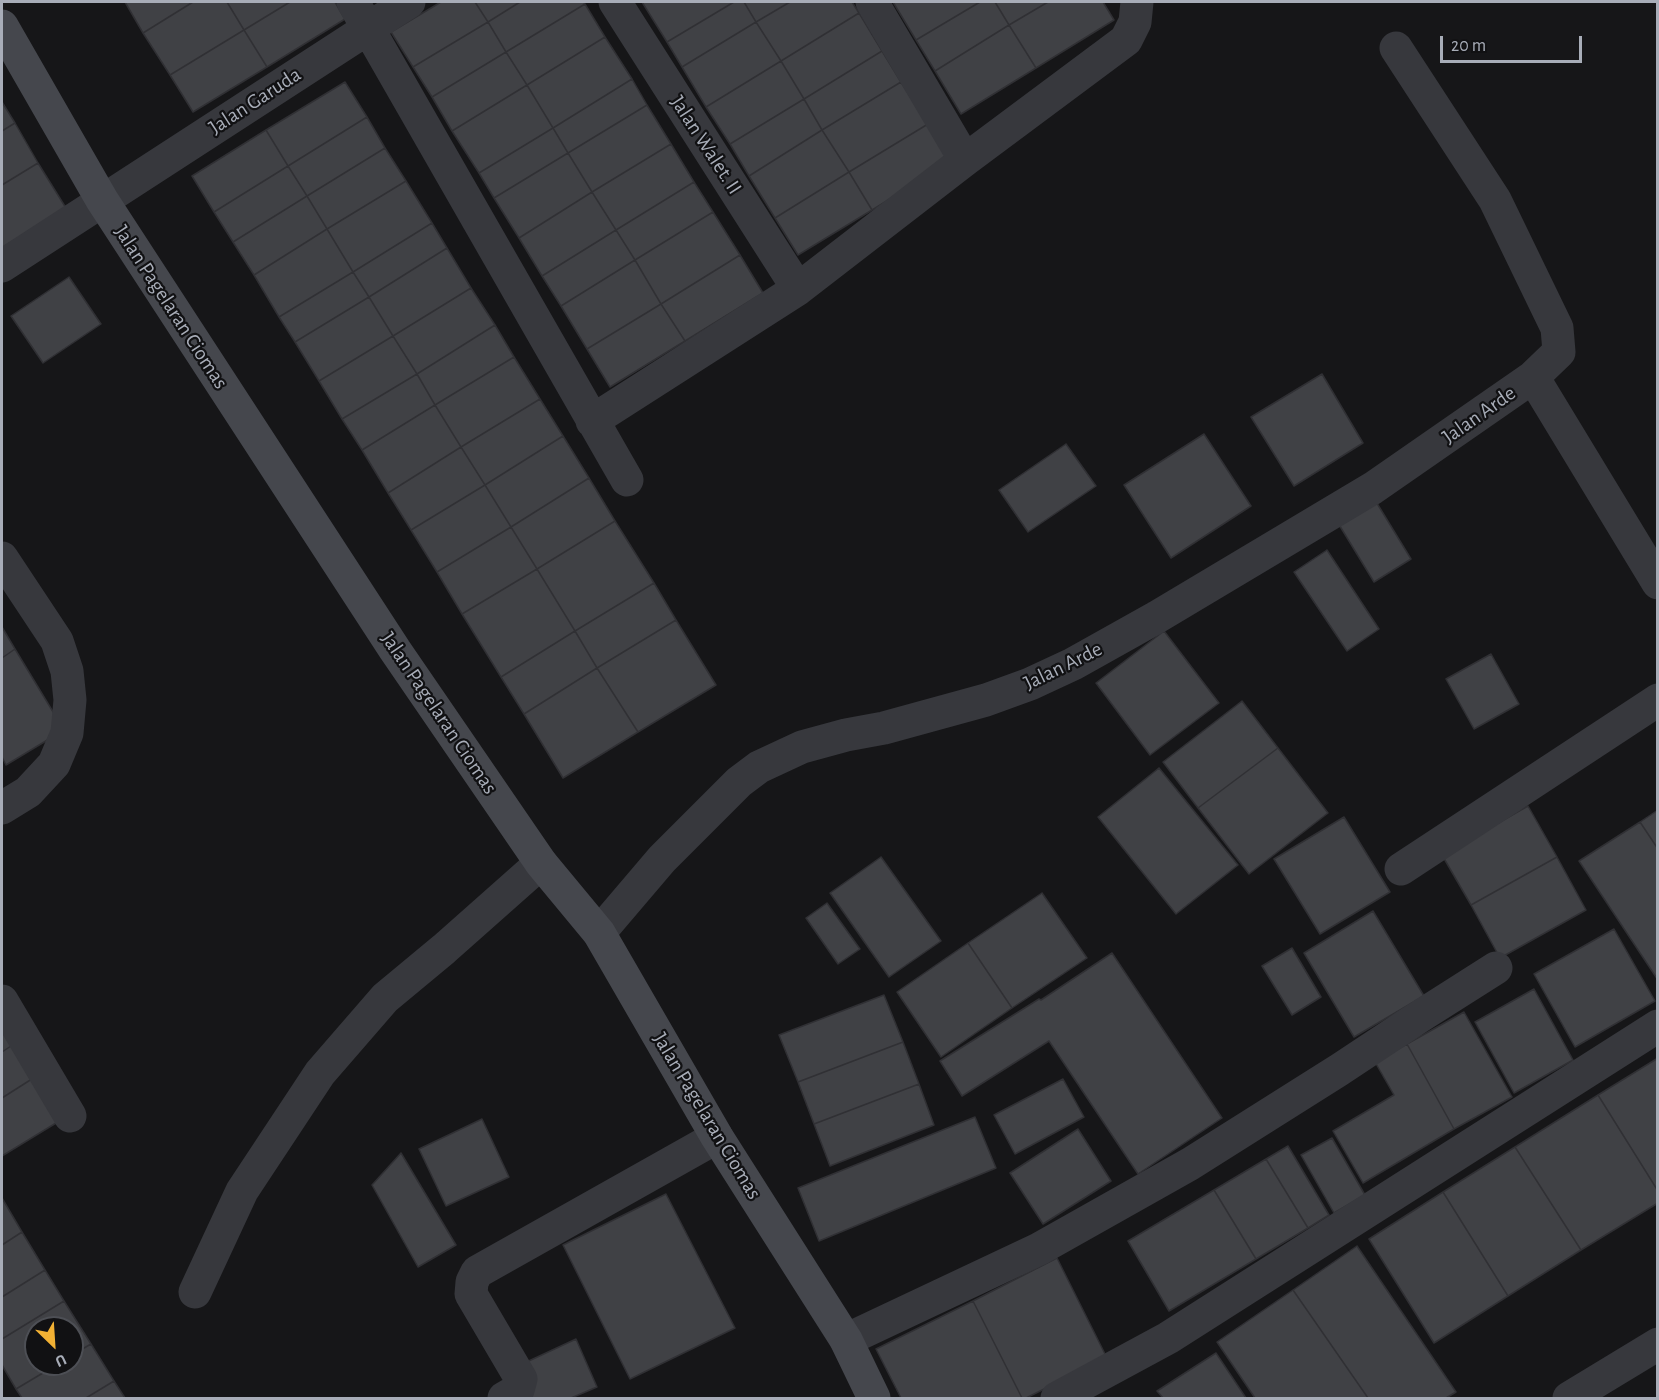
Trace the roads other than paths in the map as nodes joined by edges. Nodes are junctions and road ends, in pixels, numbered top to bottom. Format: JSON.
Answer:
{"nodes":[{"id":1,"x":409,"y":2,"type":"edge"},
{"id":2,"x":615,"y":2,"type":"edge"},
{"id":3,"x":872,"y":2,"type":"edge"},
{"id":4,"x":1137,"y":2,"type":"edge"},
{"id":5,"x":361,"y":15,"type":"edge"},
{"id":6,"x":2,"y":26,"type":"edge"},
{"id":7,"x":1396,"y":48,"type":"dead end"},
{"id":8,"x":965,"y":160,"type":"junction"},
{"id":9,"x":102,"y":200,"type":"junction"},
{"id":10,"x":2,"y":266,"type":"edge"},
{"id":11,"x":798,"y":289,"type":"junction"},
{"id":12,"x":1533,"y":377,"type":"junction"},
{"id":13,"x":592,"y":421,"type":"junction"},
{"id":14,"x":627,"y":480,"type":"dead end"},
{"id":15,"x":2,"y":558,"type":"edge"},
{"id":16,"x":1658,"y":583,"type":"edge"},
{"id":17,"x":1658,"y":699,"type":"edge"},
{"id":18,"x":2,"y":808,"type":"edge"},
{"id":19,"x":541,"y":863,"type":"junction"},
{"id":20,"x":1401,"y":869,"type":"dead end"},
{"id":21,"x":599,"y":933,"type":"junction"},
{"id":22,"x":1496,"y":969,"type":"dead end"},
{"id":23,"x":2,"y":1001,"type":"edge"},
{"id":24,"x":1658,"y":1026,"type":"edge"},
{"id":25,"x":70,"y":1116,"type":"dead end"},
{"id":26,"x":717,"y":1137,"type":"junction"},
{"id":27,"x":195,"y":1292,"type":"dead end"},
{"id":28,"x":846,"y":1340,"type":"junction"},
{"id":29,"x":1658,"y":1344,"type":"edge"},
{"id":30,"x":504,"y":1398,"type":"edge"},
{"id":31,"x":874,"y":1398,"type":"edge"},
{"id":32,"x":1058,"y":1398,"type":"edge"},
{"id":33,"x":1569,"y":1398,"type":"edge"}],
"edges":[{"from":1,"to":5,"type":"street","name":"Jalan Garuda"},
{"from":2,"to":11,"type":"street","name":"Jalan Walet. II"},
{"from":3,"to":8,"type":"street"},
{"from":4,"to":8,"type":"street"},
{"from":5,"to":9,"type":"street","name":"Jalan Garuda"},
{"from":5,"to":13,"type":"street"},
{"from":6,"to":9,"type":"main road","name":"Jalan Pagelaran Ciomas"},
{"from":7,"to":12,"type":"street","name":"Jalan Arde"},
{"from":8,"to":11,"type":"street"},
{"from":9,"to":10,"type":"street","name":"Jalan Garuda"},
{"from":9,"to":19,"type":"main road","name":"Jalan Pagelaran Ciomas"},
{"from":11,"to":13,"type":"street"},
{"from":12,"to":16,"type":"street","name":"Jalan Arde"},
{"from":12,"to":21,"type":"street","name":"Jalan Arde"},
{"from":13,"to":14,"type":"street"},
{"from":15,"to":18,"type":"street"},
{"from":17,"to":20,"type":"street"},
{"from":19,"to":21,"type":"main road","name":"Jalan Pagelaran Ciomas"},
{"from":19,"to":27,"type":"street"},
{"from":21,"to":26,"type":"main road","name":"Jalan Pagelaran Ciomas"},
{"from":22,"to":28,"type":"street"},
{"from":23,"to":25,"type":"street"},
{"from":24,"to":32,"type":"street"},
{"from":26,"to":28,"type":"main road","name":"Jalan Pagelaran Ciomas"},
{"from":26,"to":30,"type":"street"},
{"from":28,"to":31,"type":"main road","name":"Jalan Pagelaran Ciomas"},
{"from":29,"to":33,"type":"street"}]}
